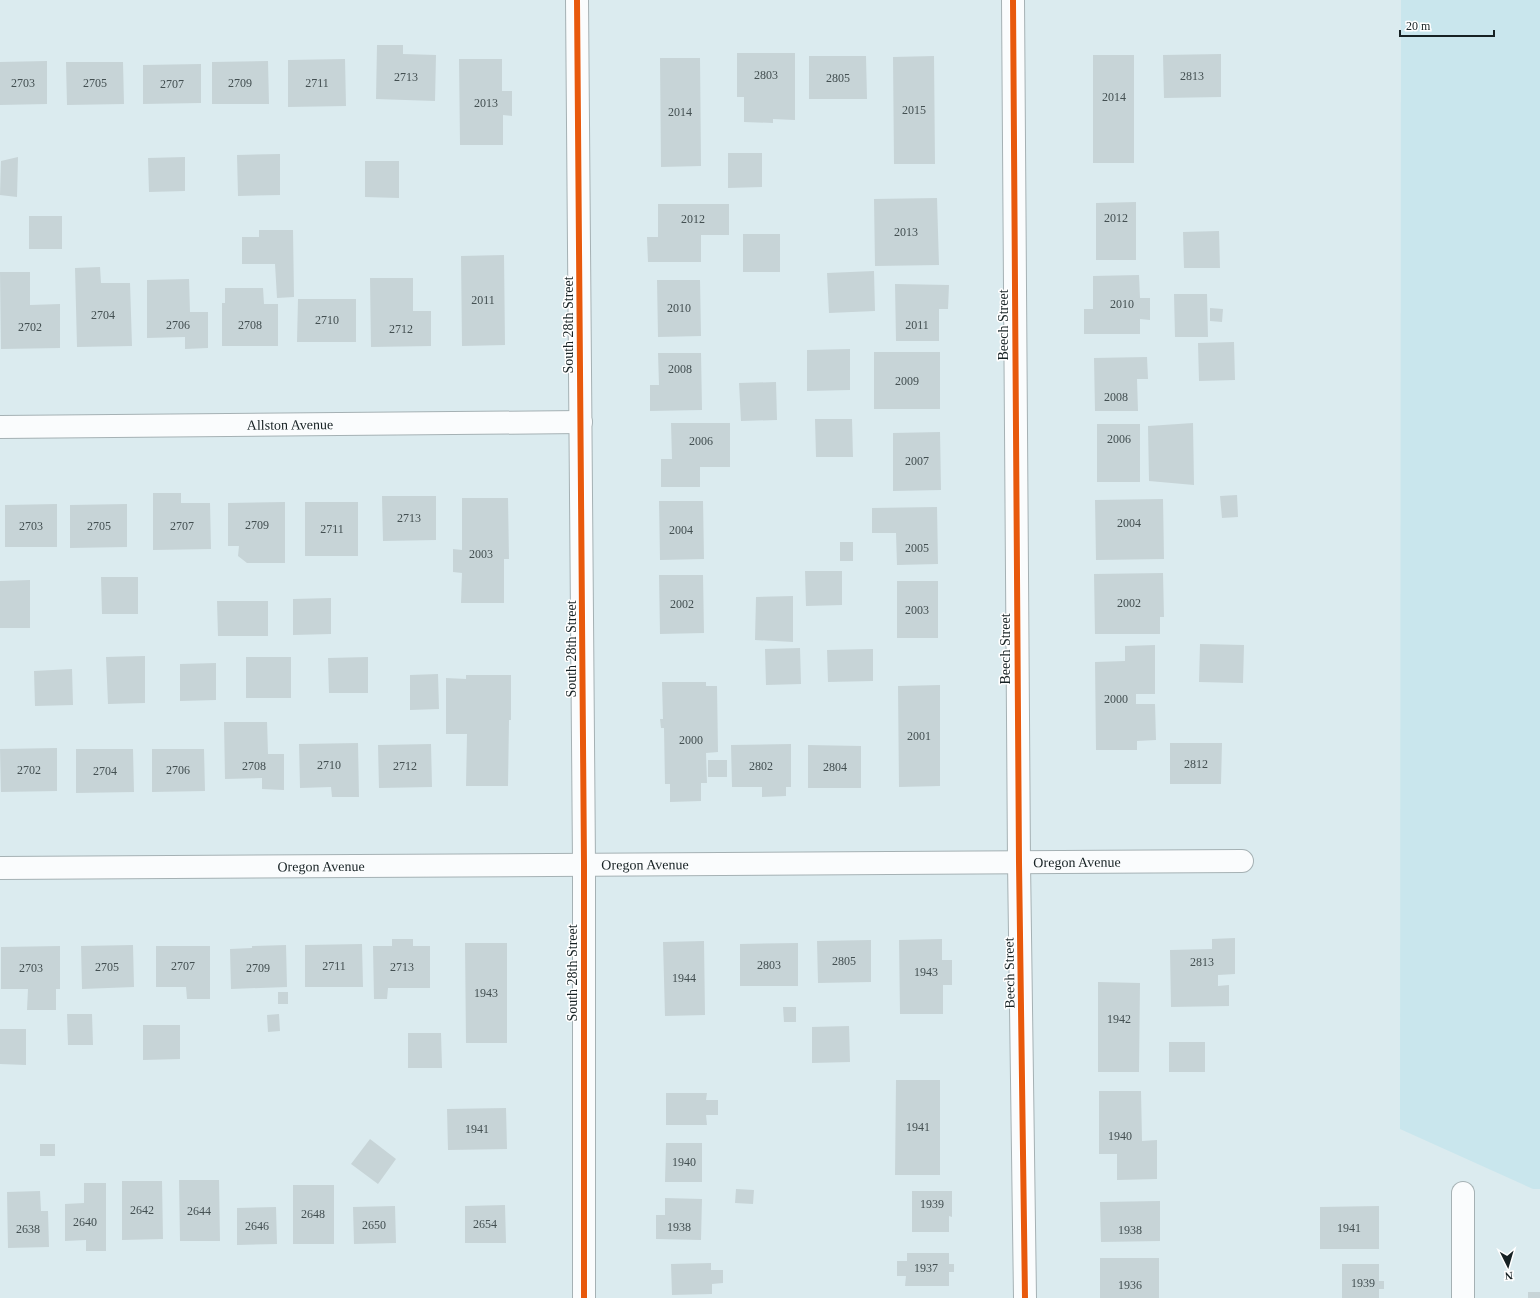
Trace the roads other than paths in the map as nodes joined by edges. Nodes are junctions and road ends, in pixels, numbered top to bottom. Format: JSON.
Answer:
{"nodes":[{"id":1,"x":577,"y":0,"type":"edge"},
{"id":2,"x":1013,"y":0,"type":"edge"},
{"id":3,"x":581,"y":422,"type":"junction"},
{"id":4,"x":0,"y":427,"type":"edge"},
{"id":5,"x":1242,"y":861,"type":"dead end"},
{"id":6,"x":1019,"y":862,"type":"junction"},
{"id":7,"x":584,"y":864,"type":"junction"},
{"id":8,"x":0,"y":868,"type":"edge"},
{"id":9,"x":1463,"y":1193,"type":"dead end"},
{"id":10,"x":584,"y":1298,"type":"edge"},
{"id":11,"x":1025,"y":1298,"type":"edge"},
{"id":12,"x":1463,"y":1298,"type":"edge"}],
"edges":[{"from":1,"to":3,"type":"street","name":"South 28th Street"},
{"from":2,"to":6,"type":"street","name":"Beech Street"},
{"from":3,"to":4,"type":"street","name":"Allston Avenue"},
{"from":3,"to":7,"type":"street","name":"South 28th Street"},
{"from":5,"to":6,"type":"street","name":"Oregon Avenue"},
{"from":6,"to":7,"type":"street","name":"Oregon Avenue"},
{"from":6,"to":11,"type":"street","name":"Beech Street"},
{"from":7,"to":8,"type":"street","name":"Oregon Avenue"},
{"from":7,"to":10,"type":"street","name":"South 28th Street"},
{"from":9,"to":12,"type":"street"}]}
